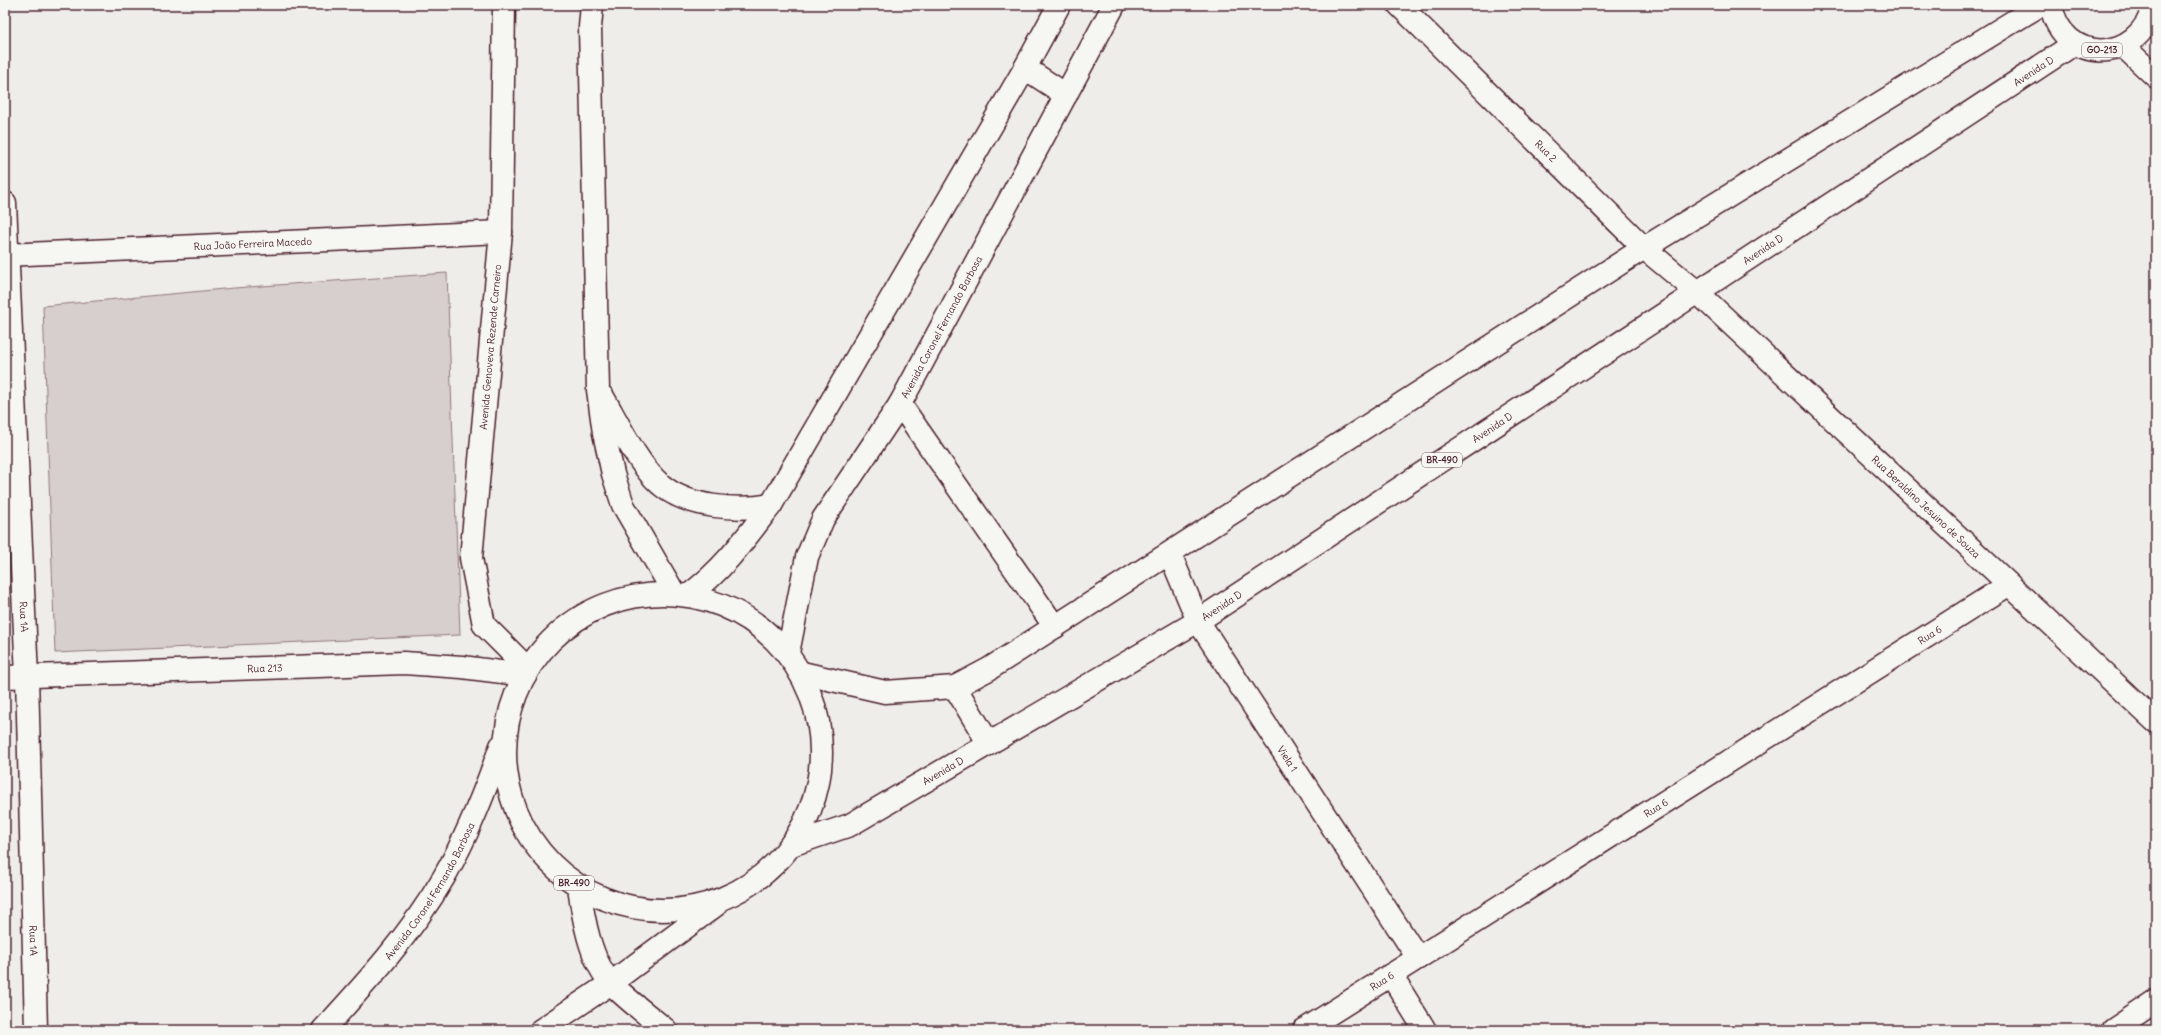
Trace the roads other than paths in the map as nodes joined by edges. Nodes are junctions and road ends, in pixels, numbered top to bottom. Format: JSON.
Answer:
{"nodes":[{"id":1,"x":504,"y":5,"type":"edge"},
{"id":2,"x":592,"y":5,"type":"edge"},
{"id":3,"x":1059,"y":5,"type":"edge"},
{"id":4,"x":1114,"y":5,"type":"edge"},
{"id":5,"x":1398,"y":5,"type":"edge"},
{"id":6,"x":2040,"y":5,"type":"edge"},
{"id":7,"x":2051,"y":5,"type":"edge"},
{"id":8,"x":2154,"y":12,"type":"edge"},
{"id":9,"x":2074,"y":44,"type":"junction"},
{"id":10,"x":2123,"y":46,"type":"junction"},
{"id":11,"x":1025,"y":68,"type":"junction"},
{"id":12,"x":2156,"y":77,"type":"edge"},
{"id":13,"x":1066,"y":95,"type":"junction"},
{"id":14,"x":5,"y":203,"type":"edge"},
{"id":15,"x":501,"y":232,"type":"junction"},
{"id":16,"x":1644,"y":248,"type":"junction"},
{"id":17,"x":6,"y":255,"type":"edge"},
{"id":18,"x":1697,"y":292,"type":"junction"},
{"id":19,"x":598,"y":390,"type":"junction"},
{"id":20,"x":900,"y":404,"type":"junction"},
{"id":21,"x":772,"y":505,"type":"junction"},
{"id":22,"x":1170,"y":554,"type":"junction"},
{"id":23,"x":2008,"y":585,"type":"junction"},
{"id":24,"x":681,"y":594,"type":"junction"},
{"id":25,"x":1198,"y":621,"type":"junction"},
{"id":26,"x":1055,"y":627,"type":"junction"},
{"id":27,"x":788,"y":653,"type":"junction"},
{"id":28,"x":526,"y":672,"type":"junction"},
{"id":29,"x":802,"y":673,"type":"junction"},
{"id":30,"x":27,"y":676,"type":"junction"},
{"id":31,"x":5,"y":677,"type":"edge"},
{"id":32,"x":955,"y":687,"type":"junction"},
{"id":33,"x":2156,"y":722,"type":"edge"},
{"id":34,"x":505,"y":734,"type":"junction"},
{"id":35,"x":989,"y":744,"type":"junction"},
{"id":36,"x":791,"y":845,"type":"junction"},
{"id":37,"x":580,"y":887,"type":"junction"},
{"id":38,"x":728,"y":896,"type":"junction"},
{"id":39,"x":1418,"y":958,"type":"junction"},
{"id":40,"x":1391,"y":975,"type":"junction"},
{"id":41,"x":611,"y":983,"type":"junction"},
{"id":42,"x":2156,"y":1001,"type":"edge"},
{"id":43,"x":36,"y":1030,"type":"edge"},
{"id":44,"x":323,"y":1030,"type":"edge"},
{"id":45,"x":541,"y":1030,"type":"edge"},
{"id":46,"x":666,"y":1030,"type":"edge"},
{"id":47,"x":1304,"y":1030,"type":"edge"},
{"id":48,"x":1425,"y":1030,"type":"edge"},
{"id":49,"x":2113,"y":1030,"type":"edge"}],
"edges":[{"from":1,"to":15,"type":"street","name":"Avenida Genoveva Rezende Carneiro"},
{"from":2,"to":19,"type":"street"},
{"from":3,"to":11,"type":"street"},
{"from":4,"to":13,"type":"street","name":"Avenida Coronel Fernando Barbosa"},
{"from":5,"to":16,"type":"street","name":"Rua 2"},
{"from":6,"to":16,"type":"street"},
{"from":7,"to":9,"type":"street","number":"GO-213"},
{"from":8,"to":10,"type":"street","number":"GO-213"},
{"from":9,"to":10,"type":"street","number":"GO-213"},
{"from":9,"to":18,"type":"street","name":"Avenida D","number":"BR-490"},
{"from":10,"to":12,"type":"street"},
{"from":11,"to":13,"type":"street"},
{"from":11,"to":21,"type":"street"},
{"from":13,"to":20,"type":"street","name":"Avenida Coronel Fernando Barbosa"},
{"from":14,"to":17,"type":"street","name":"Rua 1A"},
{"from":15,"to":17,"type":"street","name":"Rua João Ferreira Macedo"},
{"from":15,"to":28,"type":"street","name":"Avenida Genoveva Rezende Carneiro"},
{"from":16,"to":18,"type":"street","name":"Rua 2"},
{"from":16,"to":22,"type":"street"},
{"from":17,"to":30,"type":"street","name":"Rua 1A"},
{"from":18,"to":23,"type":"street","name":"Rua Beraldino Jesuino de Souza"},
{"from":18,"to":25,"type":"street","name":"Avenida D","number":"BR-490"},
{"from":19,"to":21,"type":"street"},
{"from":19,"to":24,"type":"street"},
{"from":20,"to":26,"type":"street"},
{"from":20,"to":27,"type":"street","name":"Avenida Coronel Fernando Barbosa"},
{"from":21,"to":24,"type":"street"},
{"from":22,"to":25,"type":"street","name":"Viela 1"},
{"from":22,"to":26,"type":"street"},
{"from":23,"to":33,"type":"street","name":"Rua Beraldino Jesuino de Souza"},
{"from":23,"to":39,"type":"street","name":"Rua 6"},
{"from":24,"to":27,"type":"street","number":"BR-490"},
{"from":24,"to":28,"type":"street","number":"BR-490"},
{"from":25,"to":35,"type":"street","name":"Avenida D","number":"BR-490"},
{"from":25,"to":39,"type":"street","name":"Viela 1"},
{"from":26,"to":32,"type":"street"},
{"from":27,"to":29,"type":"street","number":"BR-490"},
{"from":28,"to":30,"type":"street","name":"Rua 213"},
{"from":28,"to":34,"type":"street","number":"BR-490"},
{"from":29,"to":32,"type":"street"},
{"from":29,"to":36,"type":"street","number":"BR-490"},
{"from":30,"to":31,"type":"street","name":"Rua 213"},
{"from":30,"to":43,"type":"street","name":"Rua 1A"},
{"from":32,"to":35,"type":"street"},
{"from":34,"to":37,"type":"street","number":"BR-490"},
{"from":34,"to":44,"type":"street","name":"Avenida Coronel Fernando Barbosa","number":"BR-490"},
{"from":35,"to":36,"type":"street","name":"Avenida D","number":"BR-490"},
{"from":36,"to":38,"type":"street","number":"BR-490"},
{"from":37,"to":38,"type":"street","number":"BR-490"},
{"from":37,"to":41,"type":"street"},
{"from":38,"to":41,"type":"street","number":"BR-490"},
{"from":39,"to":40,"type":"street","name":"Rua 6"},
{"from":40,"to":47,"type":"street","name":"Rua 6"},
{"from":40,"to":48,"type":"street"},
{"from":41,"to":45,"type":"street","number":"BR-490"},
{"from":41,"to":46,"type":"street"},
{"from":42,"to":49,"type":"street"}]}
